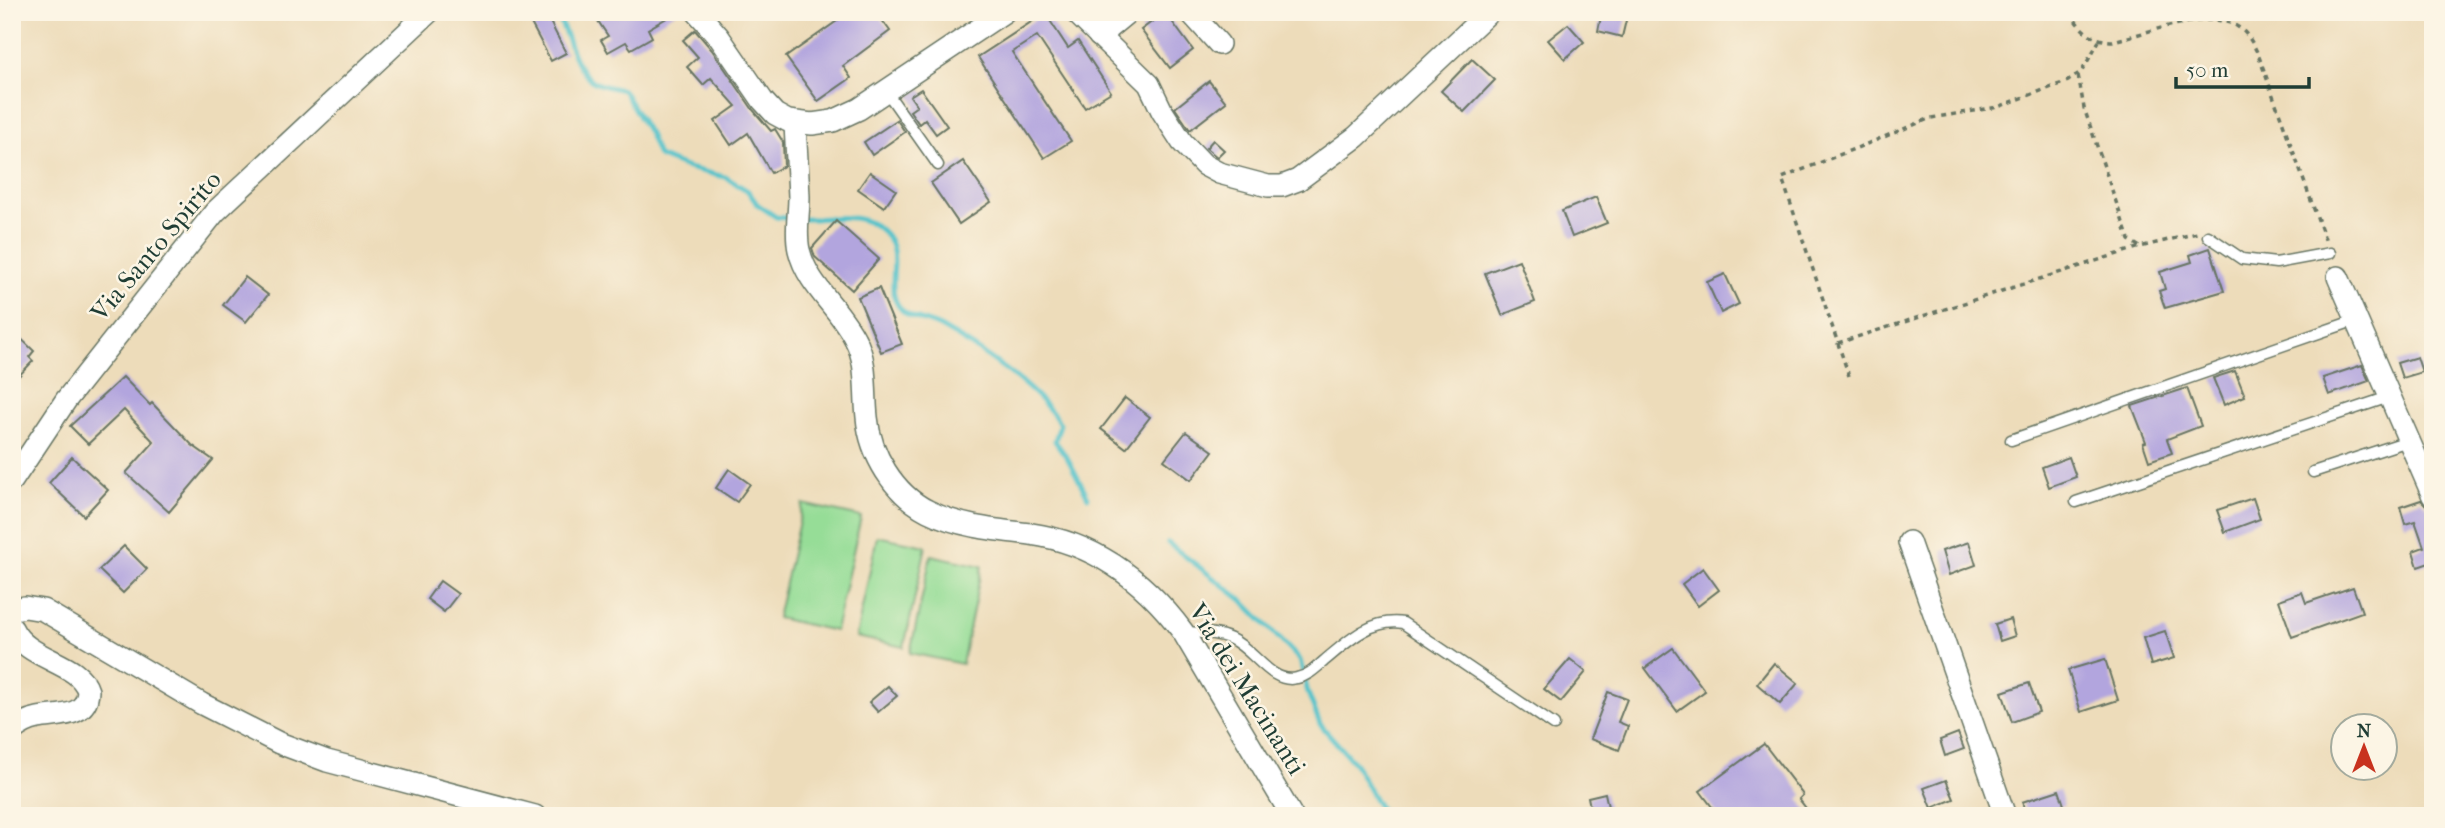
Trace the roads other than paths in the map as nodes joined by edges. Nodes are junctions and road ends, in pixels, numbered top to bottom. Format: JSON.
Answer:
{"nodes":[{"id":1,"x":429,"y":12,"type":"edge"},
{"id":2,"x":697,"y":12,"type":"edge"},
{"id":3,"x":1004,"y":12,"type":"edge"},
{"id":4,"x":1075,"y":12,"type":"edge"},
{"id":5,"x":1128,"y":12,"type":"edge"},
{"id":6,"x":1190,"y":12,"type":"edge"},
{"id":7,"x":1489,"y":12,"type":"edge"},
{"id":8,"x":1099,"y":36,"type":"junction"},
{"id":9,"x":1219,"y":44,"type":"dead end"},
{"id":10,"x":886,"y":91,"type":"junction"},
{"id":11,"x":795,"y":123,"type":"junction"},
{"id":12,"x":938,"y":166,"type":"dead end"},
{"id":13,"x":2208,"y":236,"type":"road end"},
{"id":14,"x":2330,"y":254,"type":"road end"},
{"id":15,"x":2338,"y":277,"type":"dead end"},
{"id":16,"x":2357,"y":320,"type":"junction"},
{"id":17,"x":2389,"y":397,"type":"junction"},
{"id":18,"x":2011,"y":440,"type":"dead end"},
{"id":19,"x":2408,"y":441,"type":"junction"},
{"id":20,"x":2313,"y":472,"type":"dead end"},
{"id":21,"x":12,"y":481,"type":"edge"},
{"id":22,"x":2433,"y":496,"type":"edge"},
{"id":23,"x":2076,"y":502,"type":"dead end"},
{"id":24,"x":1909,"y":542,"type":"dead end"},
{"id":25,"x":12,"y":609,"type":"edge"},
{"id":26,"x":12,"y":628,"type":"edge"},
{"id":27,"x":1183,"y":632,"type":"junction"},
{"id":28,"x":1554,"y":725,"type":"dead end"},
{"id":29,"x":12,"y":731,"type":"edge"},
{"id":30,"x":535,"y":816,"type":"edge"},
{"id":31,"x":1292,"y":816,"type":"edge"},
{"id":32,"x":2005,"y":816,"type":"edge"}],
"edges":[{"from":1,"to":21,"type":"street","name":"Via Santo Spirito"},
{"from":2,"to":11,"type":"street"},
{"from":3,"to":10,"type":"street"},
{"from":4,"to":8,"type":"street"},
{"from":5,"to":8,"type":"street"},
{"from":6,"to":9,"type":"street"},
{"from":7,"to":8,"type":"street"},
{"from":10,"to":11,"type":"street"},
{"from":10,"to":12,"type":"lane"},
{"from":11,"to":27,"type":"street","name":"Via dei Macinanti"},
{"from":13,"to":14,"type":"lane"},
{"from":15,"to":16,"type":"street"},
{"from":16,"to":17,"type":"street"},
{"from":16,"to":18,"type":"lane"},
{"from":17,"to":19,"type":"street"},
{"from":17,"to":23,"type":"lane"},
{"from":19,"to":20,"type":"lane"},
{"from":19,"to":22,"type":"street"},
{"from":24,"to":32,"type":"street"},
{"from":25,"to":30,"type":"street"},
{"from":26,"to":29,"type":"street"},
{"from":27,"to":28,"type":"lane"},
{"from":27,"to":31,"type":"street","name":"Via dei Macinanti"}]}
